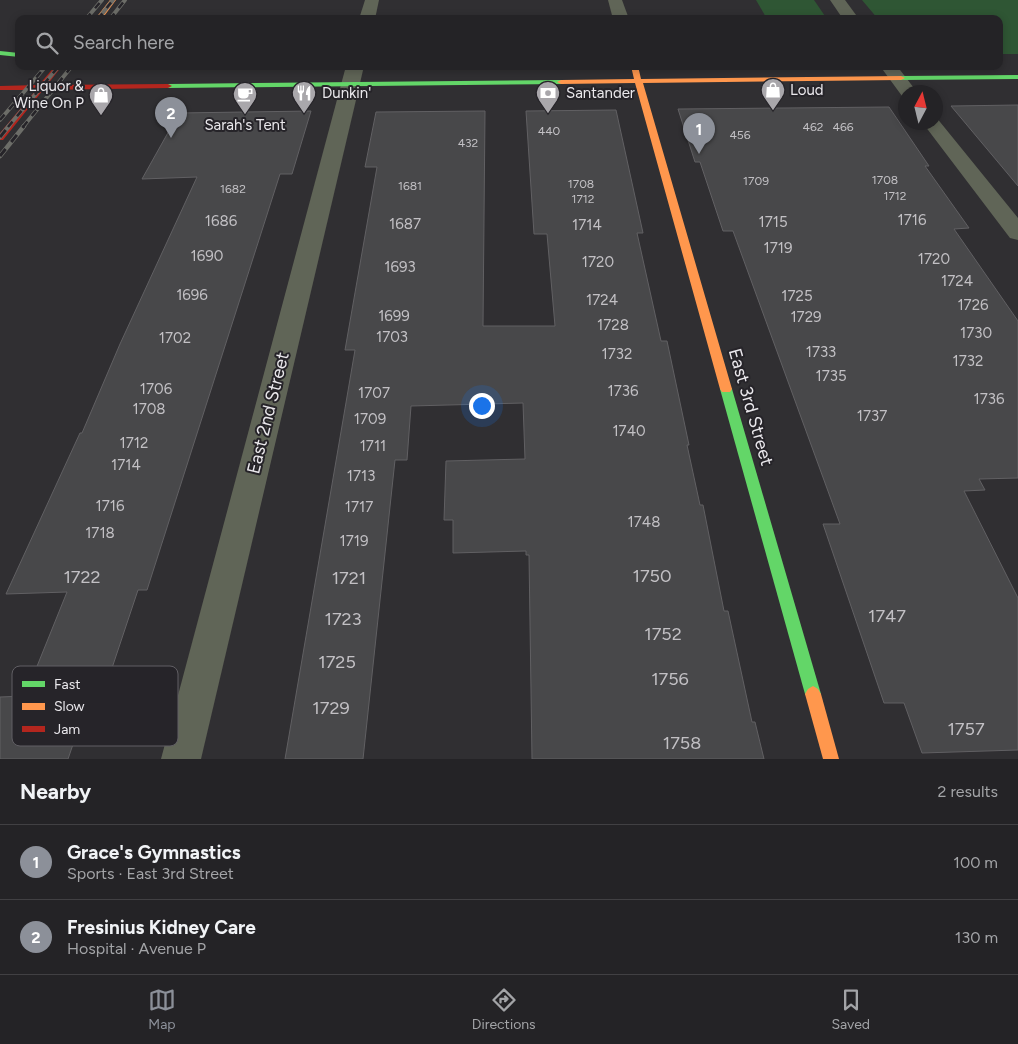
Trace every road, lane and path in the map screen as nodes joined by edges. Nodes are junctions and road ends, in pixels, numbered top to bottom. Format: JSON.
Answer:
{"nodes":[{"id":1,"x":113,"y":0,"type":"edge"},
{"id":2,"x":372,"y":0,"type":"edge"},
{"id":3,"x":615,"y":0,"type":"edge"},
{"id":4,"x":837,"y":0,"type":"edge"},
{"id":5,"x":101,"y":15,"type":"edge"},
{"id":6,"x":368,"y":15,"type":"edge"},
{"id":7,"x":619,"y":15,"type":"edge"},
{"id":8,"x":848,"y":15,"type":"edge"},
{"id":9,"x":0,"y":53,"type":"edge"},
{"id":10,"x":15,"y":55,"type":"edge"},
{"id":11,"x":56,"y":70,"type":"edge"},
{"id":12,"x":635,"y":70,"type":"edge"},
{"id":13,"x":892,"y":72,"type":"edge"},
{"id":14,"x":353,"y":75,"type":"edge"},
{"id":15,"x":1018,"y":76,"type":"edge"},
{"id":16,"x":638,"y":81,"type":"junction"},
{"id":17,"x":902,"y":85,"type":"edge"},
{"id":18,"x":42,"y":87,"type":"junction"},
{"id":19,"x":0,"y":88,"type":"edge"},
{"id":20,"x":937,"y":130,"type":"edge"},
{"id":21,"x":0,"y":138,"type":"edge"},
{"id":22,"x":1018,"y":233,"type":"edge"},
{"id":23,"x":181,"y":759,"type":"edge"},
{"id":24,"x":831,"y":759,"type":"edge"}],
"edges":[{"from":1,"to":5,"type":"main road"},
{"from":2,"to":6,"type":"street"},
{"from":3,"to":7,"type":"street"},
{"from":4,"to":8,"type":"street"},
{"from":9,"to":10,"type":"main road"},
{"from":11,"to":18,"type":"main road"},
{"from":12,"to":16,"type":"main road","name":"East 3rd Street"},
{"from":13,"to":15,"type":"main road"},
{"from":13,"to":16,"type":"main road"},
{"from":13,"to":17,"type":"street"},
{"from":14,"to":16,"type":"main road"},
{"from":14,"to":18,"type":"main road"},
{"from":14,"to":23,"type":"street","name":"East 2nd Street"},
{"from":16,"to":24,"type":"main road","name":"East 3rd Street"},
{"from":18,"to":19,"type":"main road"},
{"from":18,"to":21,"type":"main road"},
{"from":20,"to":22,"type":"street"}]}
